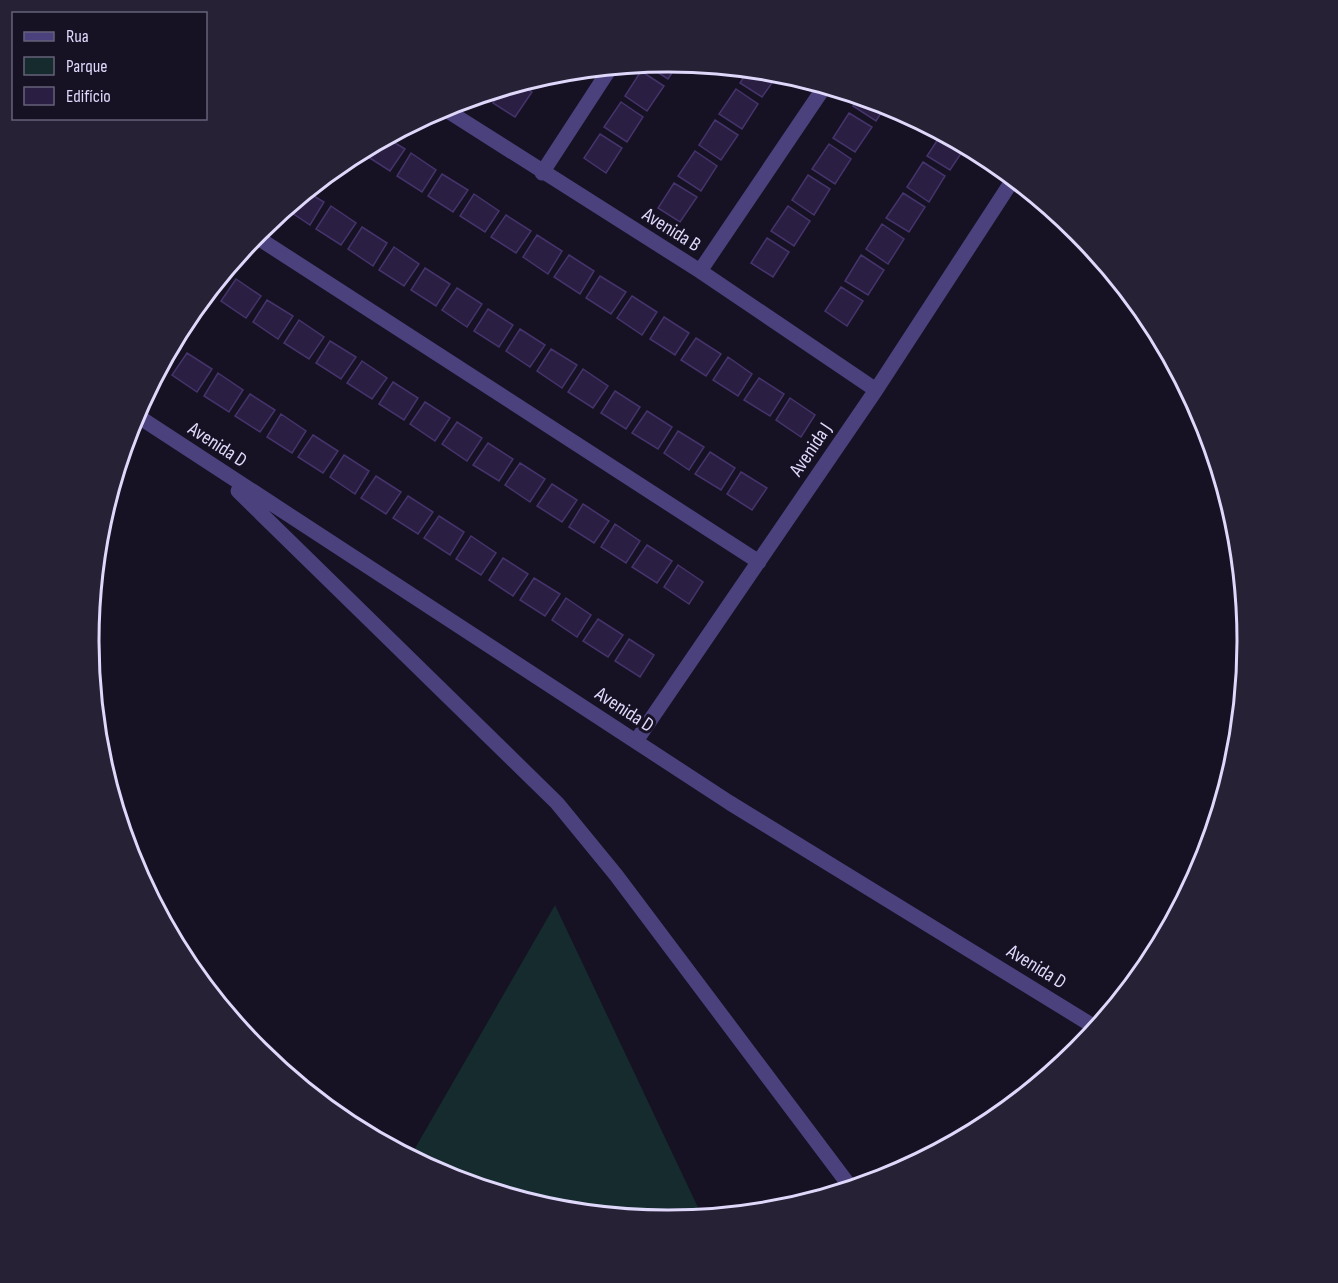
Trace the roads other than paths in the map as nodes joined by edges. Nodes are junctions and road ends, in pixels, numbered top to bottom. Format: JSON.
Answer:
{"nodes":[{"id":1,"x":605,"y":76,"type":"edge"},
{"id":2,"x":821,"y":92,"type":"edge"},
{"id":3,"x":453,"y":114,"type":"edge"},
{"id":4,"x":543,"y":173,"type":"junction"},
{"id":5,"x":1009,"y":185,"type":"edge"},
{"id":6,"x":264,"y":242,"type":"edge"},
{"id":7,"x":700,"y":271,"type":"junction"},
{"id":8,"x":876,"y":390,"type":"junction"},
{"id":9,"x":144,"y":421,"type":"edge"},
{"id":10,"x":215,"y":468,"type":"junction"},
{"id":11,"x":759,"y":562,"type":"junction"},
{"id":12,"x":636,"y":741,"type":"junction"},
{"id":13,"x":1090,"y":1024,"type":"edge"},
{"id":14,"x":847,"y":1182,"type":"edge"}],
"edges":[{"from":1,"to":4,"type":"street"},
{"from":2,"to":7,"type":"street"},
{"from":3,"to":4,"type":"street","name":"Avenida B"},
{"from":4,"to":7,"type":"street","name":"Avenida B"},
{"from":5,"to":8,"type":"street","name":"Avenida J"},
{"from":6,"to":11,"type":"street"},
{"from":7,"to":8,"type":"street","name":"Avenida B"},
{"from":8,"to":11,"type":"street","name":"Avenida J"},
{"from":9,"to":10,"type":"street","name":"Avenida D"},
{"from":10,"to":12,"type":"street","name":"Avenida D"},
{"from":10,"to":14,"type":"street"},
{"from":11,"to":12,"type":"street","name":"Avenida J"},
{"from":12,"to":13,"type":"street","name":"Avenida D"}]}
